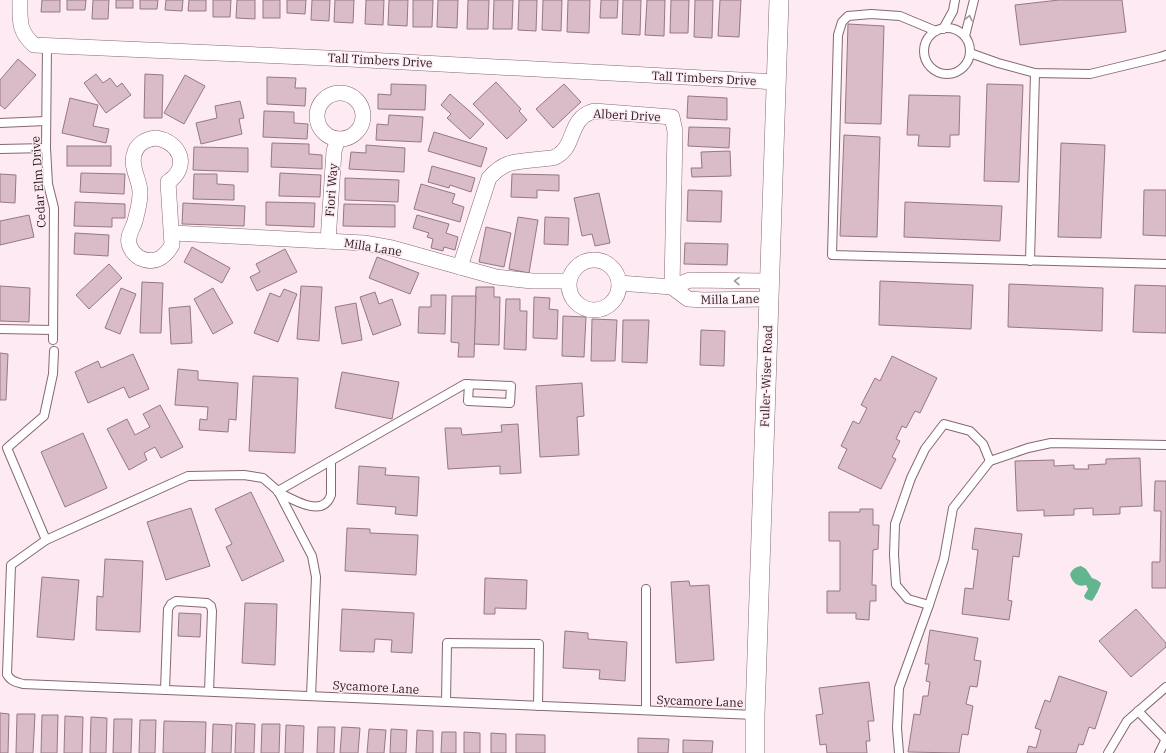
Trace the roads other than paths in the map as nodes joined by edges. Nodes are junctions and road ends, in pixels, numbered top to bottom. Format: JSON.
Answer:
{"nodes":[{"id":1,"x":20,"y":0,"type":"edge"},
{"id":2,"x":779,"y":0,"type":"edge"},
{"id":3,"x":955,"y":0,"type":"edge"},
{"id":4,"x":974,"y":0,"type":"edge"},
{"id":5,"x":939,"y":30,"type":"junction"},
{"id":6,"x":965,"y":36,"type":"junction"},
{"id":7,"x":47,"y":45,"type":"junction"},
{"id":8,"x":970,"y":53,"type":"junction"},
{"id":9,"x":1166,"y":54,"type":"edge"},
{"id":10,"x":1035,"y":73,"type":"junction"},
{"id":11,"x":776,"y":82,"type":"junction"},
{"id":12,"x":46,"y":121,"type":"junction"},
{"id":13,"x":0,"y":123,"type":"edge"},
{"id":14,"x":338,"y":139,"type":"dead end"},
{"id":15,"x":46,"y":148,"type":"junction"},
{"id":16,"x":0,"y":149,"type":"edge"},
{"id":17,"x":172,"y":233,"type":"junction"},
{"id":18,"x":328,"y":241,"type":"junction"},
{"id":19,"x":1030,"y":261,"type":"junction"},
{"id":20,"x":1166,"y":264,"type":"edge"},
{"id":21,"x":460,"y":267,"type":"junction"},
{"id":22,"x":569,"y":282,"type":"junction"},
{"id":23,"x":620,"y":283,"type":"junction"},
{"id":24,"x":672,"y":286,"type":"junction"},
{"id":25,"x":769,"y":290,"type":"junction"},
{"id":26,"x":0,"y":330,"type":"edge"},
{"id":27,"x":53,"y":330,"type":"junction"},
{"id":28,"x":53,"y":340,"type":"dead end"},
{"id":29,"x":54,"y":351,"type":"dead end"},
{"id":30,"x":469,"y":384,"type":"junction"},
{"id":31,"x":1166,"y":446,"type":"edge"},
{"id":32,"x":331,"y":461,"type":"junction"},
{"id":33,"x":990,"y":461,"type":"junction"},
{"id":34,"x":278,"y":491,"type":"junction"},
{"id":35,"x":46,"y":540,"type":"junction"},
{"id":36,"x":646,"y":590,"type":"dead end"},
{"id":37,"x":929,"y":605,"type":"junction"},
{"id":38,"x":4,"y":674,"type":"edge"},
{"id":39,"x":1166,"y":687,"type":"edge"},
{"id":40,"x":165,"y":690,"type":"junction"},
{"id":41,"x":209,"y":691,"type":"junction"},
{"id":42,"x":311,"y":696,"type":"junction"},
{"id":43,"x":446,"y":702,"type":"junction"},
{"id":44,"x":538,"y":706,"type":"junction"},
{"id":45,"x":646,"y":710,"type":"junction"},
{"id":46,"x":1138,"y":711,"type":"junction"},
{"id":47,"x":755,"y":715,"type":"junction"},
{"id":48,"x":1166,"y":740,"type":"edge"},
{"id":49,"x":755,"y":753,"type":"edge"},
{"id":50,"x":899,"y":753,"type":"edge"},
{"id":51,"x":1108,"y":753,"type":"edge"},
{"id":52,"x":1160,"y":753,"type":"edge"}],
"edges":[{"from":1,"to":7,"type":"street","name":"Tall Timbers Drive"},
{"from":2,"to":11,"type":"street","name":"Fuller-Wiser Road"},
{"from":3,"to":5,"type":"lane"},
{"from":6,"to":4,"type":"lane","one_way":true},
{"from":5,"to":6,"type":"lane"},
{"from":5,"to":8,"type":"lane"},
{"from":5,"to":19,"type":"lane"},
{"from":6,"to":8,"type":"lane"},
{"from":7,"to":11,"type":"street","name":"Tall Timbers Drive"},
{"from":7,"to":12,"type":"lane","name":"Cedar Elm Drive"},
{"from":8,"to":10,"type":"lane"},
{"from":9,"to":10,"type":"lane"},
{"from":10,"to":19,"type":"lane"},
{"from":11,"to":25,"type":"street","name":"Fuller-Wiser Road"},
{"from":12,"to":13,"type":"lane"},
{"from":12,"to":15,"type":"lane","name":"Cedar Elm Drive"},
{"from":14,"to":18,"type":"street","name":"Fiori Way"},
{"from":15,"to":16,"type":"lane"},
{"from":15,"to":27,"type":"lane","name":"Cedar Elm Drive"},
{"from":17,"to":17,"type":"street"},
{"from":17,"to":18,"type":"street","name":"Milla Lane"},
{"from":18,"to":21,"type":"street","name":"Milla Lane"},
{"from":19,"to":20,"type":"lane"},
{"from":21,"to":22,"type":"street","name":"Milla Lane"},
{"from":21,"to":24,"type":"street","name":"Alberi Drive"},
{"from":22,"to":23,"type":"street"},
{"from":22,"to":23,"type":"street"},
{"from":23,"to":24,"type":"street"},
{"from":24,"to":25,"type":"street","name":"Milla Lane"},
{"from":25,"to":47,"type":"street","name":"Fuller-Wiser Road"},
{"from":26,"to":27,"type":"lane"},
{"from":27,"to":28,"type":"lane","name":"Cedar Elm Drive"},
{"from":29,"to":35,"type":"lane"},
{"from":30,"to":30,"type":"lane"},
{"from":30,"to":32,"type":"lane"},
{"from":31,"to":33,"type":"lane"},
{"from":32,"to":34,"type":"lane"},
{"from":32,"to":34,"type":"lane"},
{"from":33,"to":37,"type":"lane"},
{"from":33,"to":37,"type":"lane"},
{"from":34,"to":35,"type":"lane"},
{"from":34,"to":42,"type":"lane"},
{"from":35,"to":38,"type":"lane"},
{"from":36,"to":45,"type":"lane"},
{"from":37,"to":50,"type":"lane"},
{"from":38,"to":40,"type":"lane","name":"Sycamore Lane"},
{"from":39,"to":46,"type":"lane"},
{"from":40,"to":41,"type":"lane","name":"Sycamore Lane"},
{"from":40,"to":41,"type":"lane"},
{"from":41,"to":42,"type":"lane","name":"Sycamore Lane"},
{"from":42,"to":43,"type":"lane","name":"Sycamore Lane"},
{"from":43,"to":44,"type":"lane","name":"Sycamore Lane"},
{"from":43,"to":44,"type":"lane"},
{"from":44,"to":45,"type":"lane","name":"Sycamore Lane"},
{"from":45,"to":47,"type":"lane","name":"Sycamore Lane"},
{"from":46,"to":48,"type":"lane"},
{"from":46,"to":51,"type":"lane"},
{"from":47,"to":49,"type":"street","name":"Fuller-Wiser Road"},
{"from":48,"to":52,"type":"lane"}]}
